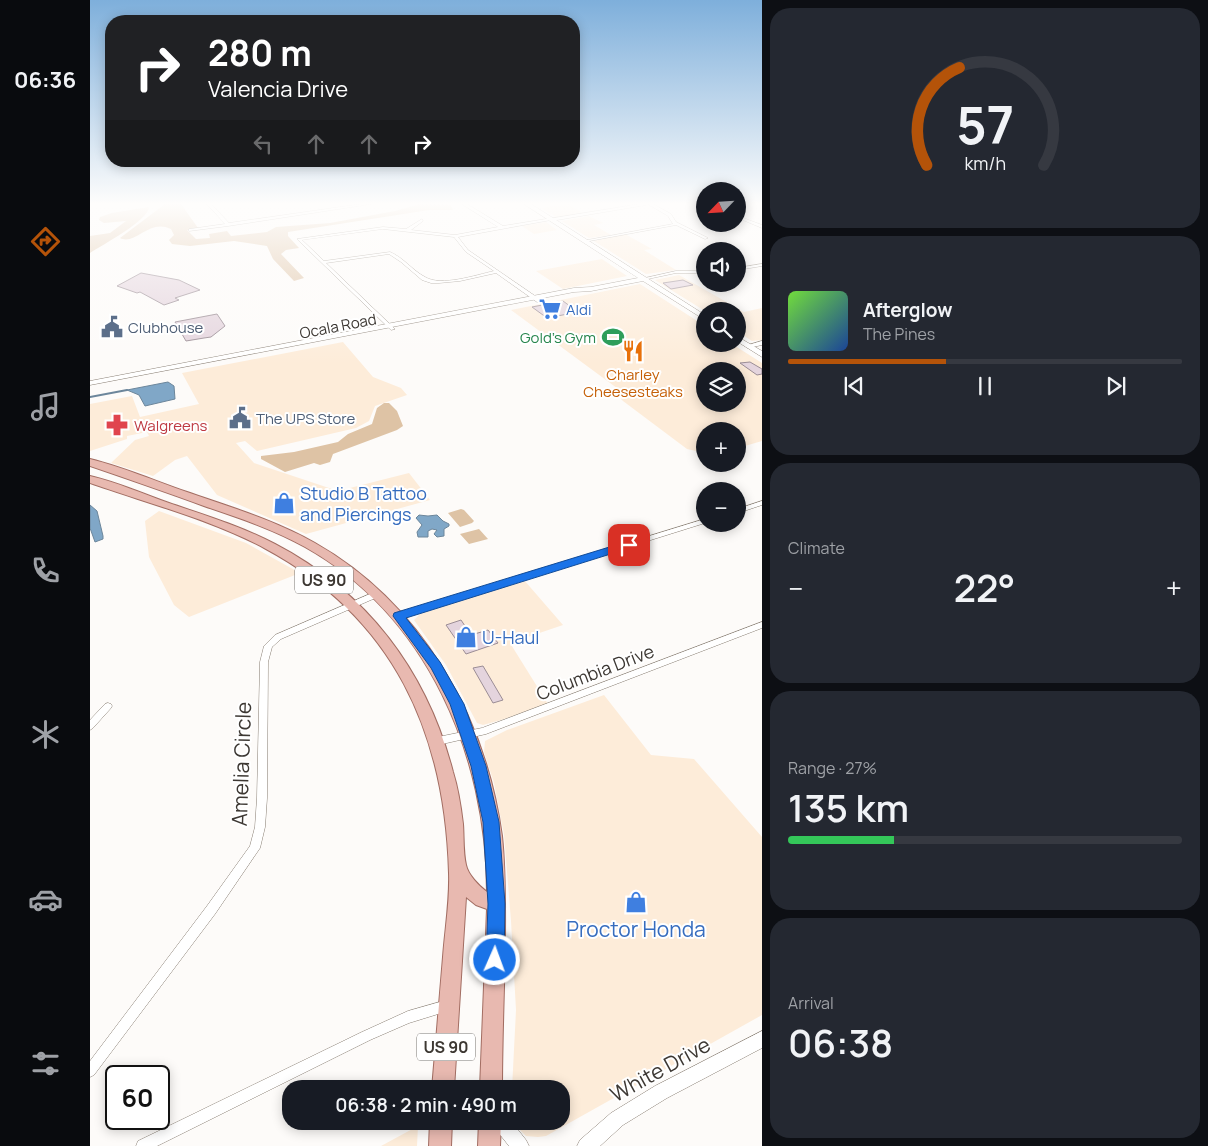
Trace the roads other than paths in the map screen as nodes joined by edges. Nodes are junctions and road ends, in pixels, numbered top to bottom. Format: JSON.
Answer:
{"nodes":[{"id":1,"x":318,"y":257,"type":"edge"},
{"id":2,"x":356,"y":257,"type":"edge"},
{"id":3,"x":398,"y":257,"type":"edge"},
{"id":4,"x":476,"y":257,"type":"edge"},
{"id":5,"x":610,"y":257,"type":"edge"},
{"id":6,"x":323,"y":262,"type":"junction"},
{"id":7,"x":762,"y":264,"type":"edge"},
{"id":8,"x":746,"y":267,"type":"edge"},
{"id":9,"x":497,"y":272,"type":"junction"},
{"id":10,"x":696,"y":272,"type":"edge"},
{"id":11,"x":643,"y":279,"type":"junction"},
{"id":12,"x":536,"y":299,"type":"junction"},
{"id":13,"x":696,"y":312,"type":"edge"},
{"id":14,"x":391,"y":327,"type":"junction"},
{"id":15,"x":762,"y":343,"type":"edge"},
{"id":16,"x":748,"y":346,"type":"joint"},
{"id":17,"x":762,"y":355,"type":"edge"},
{"id":18,"x":90,"y":383,"type":"edge"},
{"id":19,"x":90,"y":388,"type":"edge"},
{"id":20,"x":90,"y":462,"type":"edge"},
{"id":21,"x":90,"y":479,"type":"edge"},
{"id":22,"x":762,"y":503,"type":"edge"},
{"id":23,"x":222,"y":508,"type":"junction"},
{"id":24,"x":746,"y":508,"type":"edge"},
{"id":25,"x":206,"y":520,"type":"junction"},
{"id":26,"x":696,"y":524,"type":"edge"},
{"id":27,"x":301,"y":541,"type":"junction"},
{"id":28,"x":265,"y":544,"type":"junction"},
{"id":29,"x":377,"y":594,"type":"junction"},
{"id":30,"x":353,"y":605,"type":"junction"},
{"id":31,"x":399,"y":616,"type":"junction"},
{"id":32,"x":762,"y":625,"type":"edge"},
{"id":33,"x":108,"y":706,"type":"dead end"},
{"id":34,"x":90,"y":726,"type":"edge"},
{"id":35,"x":468,"y":734,"type":"junction"},
{"id":36,"x":438,"y":741,"type":"junction"},
{"id":37,"x":458,"y":868,"type":"junction"},
{"id":38,"x":497,"y":904,"type":"junction"},
{"id":39,"x":449,"y":1005,"type":"junction"},
{"id":40,"x":762,"y":1040,"type":"edge"},
{"id":41,"x":90,"y":1071,"type":"edge"},
{"id":42,"x":444,"y":1080,"type":"edge"},
{"id":43,"x":491,"y":1080,"type":"edge"},
{"id":44,"x":441,"y":1130,"type":"edge"},
{"id":45,"x":490,"y":1130,"type":"edge"},
{"id":46,"x":507,"y":1130,"type":"edge"},
{"id":47,"x":143,"y":1146,"type":"edge"},
{"id":48,"x":440,"y":1146,"type":"edge"},
{"id":49,"x":489,"y":1146,"type":"edge"},
{"id":50,"x":520,"y":1146,"type":"edge"},
{"id":51,"x":585,"y":1146,"type":"edge"}],
"edges":[{"from":1,"to":6,"type":"street"},
{"from":2,"to":6,"type":"street"},
{"from":3,"to":9,"type":"street"},
{"from":4,"to":9,"type":"street"},
{"from":5,"to":11,"type":"main road"},
{"from":6,"to":14,"type":"street"},
{"from":7,"to":8,"type":"street"},
{"from":9,"to":12,"type":"street"},
{"from":10,"to":11,"type":"street"},
{"from":11,"to":12,"type":"main road","name":"Ocala Road"},
{"from":11,"to":13,"type":"main road"},
{"from":12,"to":14,"type":"main road","name":"Ocala Road"},
{"from":14,"to":18,"type":"main road","name":"Ocala Road"},
{"from":14,"to":19,"type":"main road","name":"Ocala Road"},
{"from":15,"to":16,"type":"street"},
{"from":16,"to":17,"type":"main road"},
{"from":20,"to":23,"type":"main road","number":"US 90"},
{"from":21,"to":25,"type":"main road","number":"US 90"},
{"from":22,"to":24,"type":"street"},
{"from":23,"to":25,"type":"main road"},
{"from":23,"to":27,"type":"main road","number":"US 90"},
{"from":25,"to":28,"type":"main road","number":"US 90"},
{"from":26,"to":31,"type":"street"},
{"from":27,"to":28,"type":"main road"},
{"from":27,"to":29,"type":"main road","number":"US 90"},
{"from":28,"to":30,"type":"main road","number":"US 90"},
{"from":29,"to":30,"type":"street","name":"Amelia Circle"},
{"from":29,"to":31,"type":"main road","number":"US 90"},
{"from":30,"to":36,"type":"main road","number":"US 90"},
{"from":30,"to":41,"type":"street","name":"Amelia Circle"},
{"from":31,"to":35,"type":"main road","number":"US 90"},
{"from":32,"to":35,"type":"street","name":"Columbia Drive"},
{"from":33,"to":34,"type":"street"},
{"from":35,"to":36,"type":"street","name":"Columbia Drive"},
{"from":35,"to":38,"type":"main road","number":"US 90"},
{"from":36,"to":37,"type":"main road","number":"US 90"},
{"from":37,"to":38,"type":"main road"},
{"from":37,"to":39,"type":"main road","number":"US 90"},
{"from":38,"to":43,"type":"main road","number":"US 90"},
{"from":39,"to":42,"type":"main road","number":"US 90"},
{"from":39,"to":47,"type":"street"},
{"from":40,"to":51,"type":"street","name":"White Drive"},
{"from":44,"to":48,"type":"main road"},
{"from":45,"to":49,"type":"main road"},
{"from":46,"to":50,"type":"street"}]}
